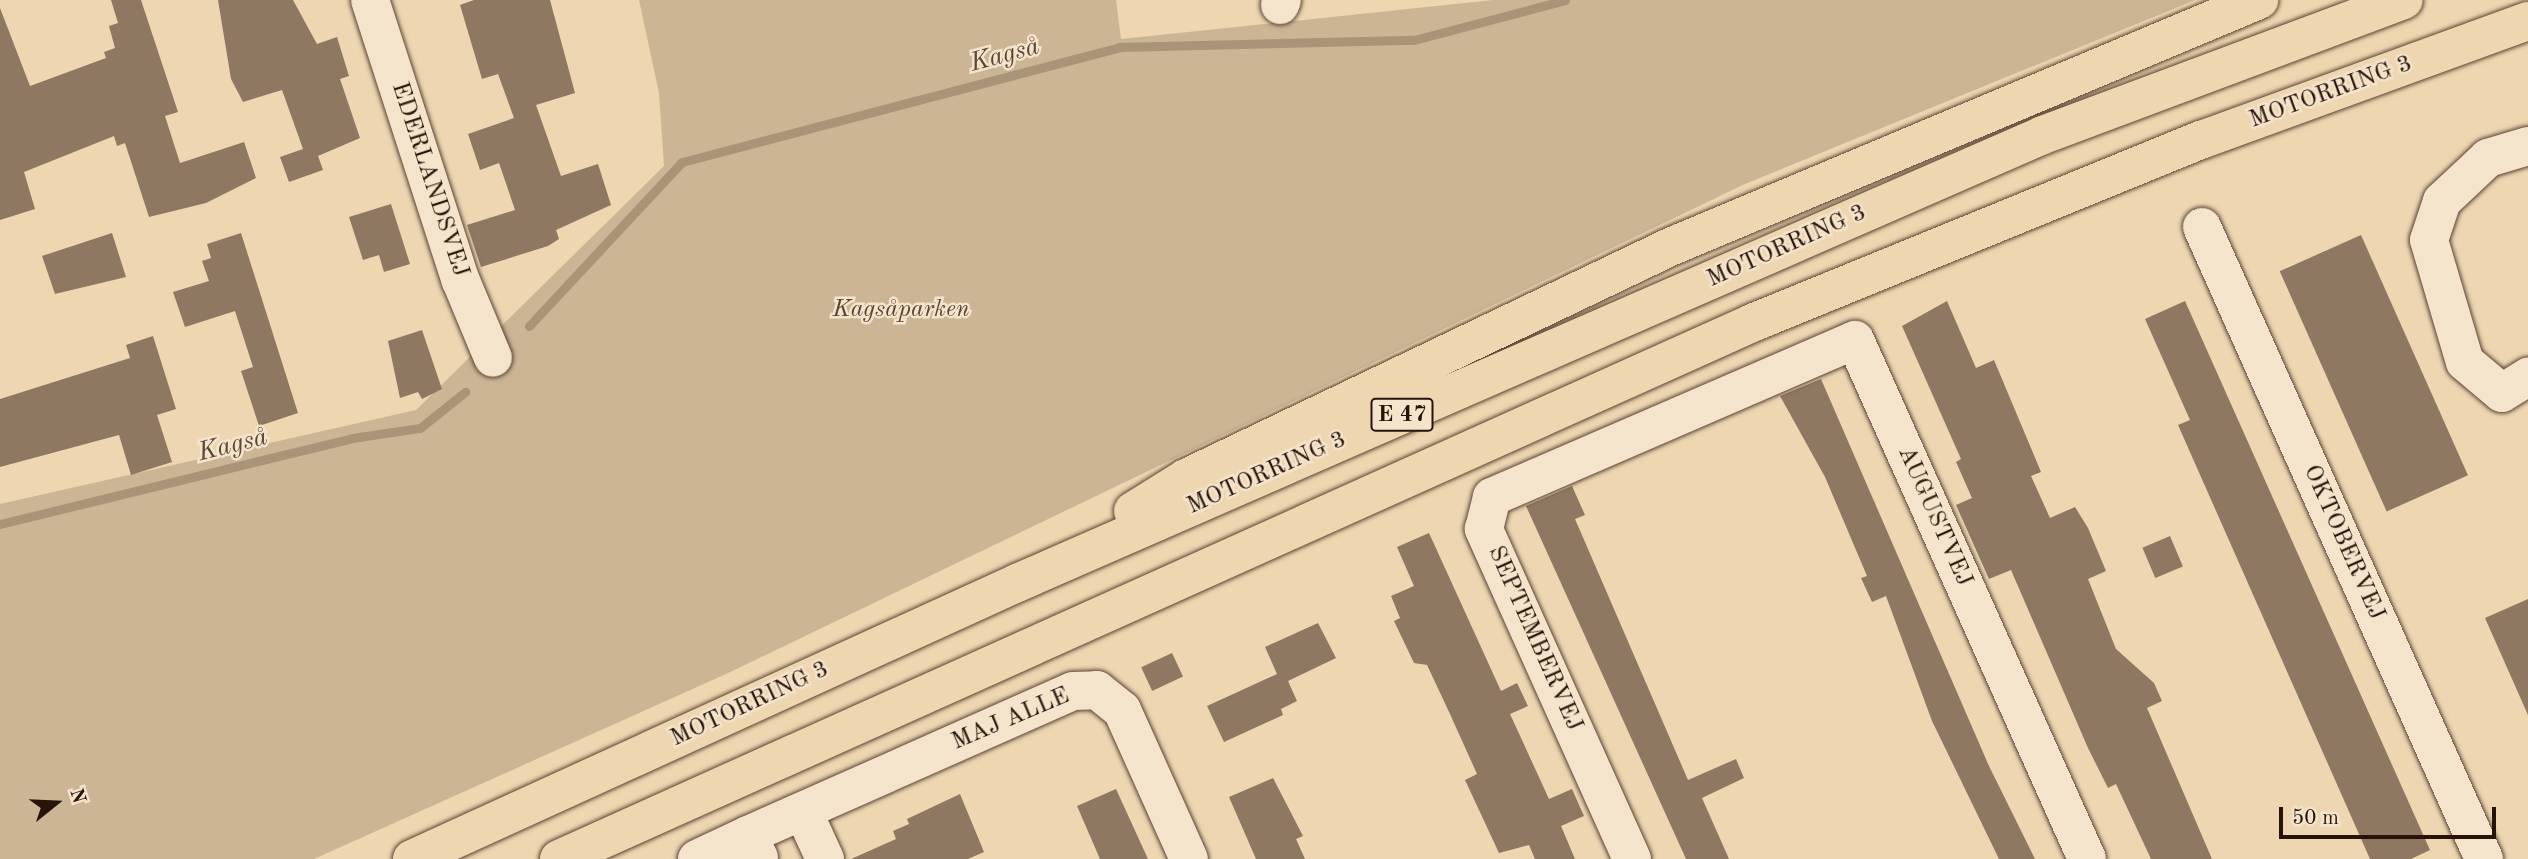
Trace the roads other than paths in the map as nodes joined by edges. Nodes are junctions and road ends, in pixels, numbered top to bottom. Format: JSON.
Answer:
{"nodes":[{"id":1,"x":370,"y":0,"type":"edge"},
{"id":2,"x":2259,"y":0,"type":"edge"},
{"id":3,"x":2404,"y":0,"type":"edge"},
{"id":4,"x":2528,"y":21,"type":"edge"},
{"id":5,"x":2528,"y":146,"type":"edge"},
{"id":6,"x":2202,"y":227,"type":"dead end"},
{"id":7,"x":494,"y":358,"type":"dead end"},
{"id":8,"x":2528,"y":377,"type":"edge"},
{"id":9,"x":1689,"y":413,"type":"joint"},
{"id":10,"x":1017,"y":583,"type":"junction"},
{"id":11,"x":803,"y":811,"type":"junction"},
{"id":12,"x":754,"y":847,"type":"edge"},
{"id":13,"x":412,"y":859,"type":"edge"},
{"id":14,"x":559,"y":859,"type":"edge"},
{"id":15,"x":697,"y":859,"type":"edge"},
{"id":16,"x":825,"y":859,"type":"edge"},
{"id":17,"x":1189,"y":859,"type":"edge"},
{"id":18,"x":1632,"y":859,"type":"edge"},
{"id":19,"x":2087,"y":859,"type":"edge"},
{"id":20,"x":2484,"y":859,"type":"edge"}],
"edges":[{"from":1,"to":7,"type":"street","name":"EDERLANDSVEJ"},
{"from":2,"to":10,"type":"highway"},
{"from":3,"to":10,"type":"highway","name":"MOTORRING 3","number":"E 47"},
{"from":4,"to":14,"type":"highway","name":"MOTORRING 3","number":"E 47"},
{"from":5,"to":8,"type":"street"},
{"from":6,"to":20,"type":"street","name":"OKTOBERVEJ"},
{"from":9,"to":18,"type":"street","name":"SEPTEMBERVEJ"},
{"from":9,"to":19,"type":"street","name":"AUGUSTVEJ"},
{"from":10,"to":13,"type":"highway","name":"MOTORRING 3","number":"E 47"},
{"from":11,"to":12,"type":"street","name":"MAJ ALLE"},
{"from":11,"to":16,"type":"street"},
{"from":11,"to":17,"type":"street","name":"MAJ ALLE"},
{"from":12,"to":15,"type":"street","name":"MAJ ALLE"}]}
